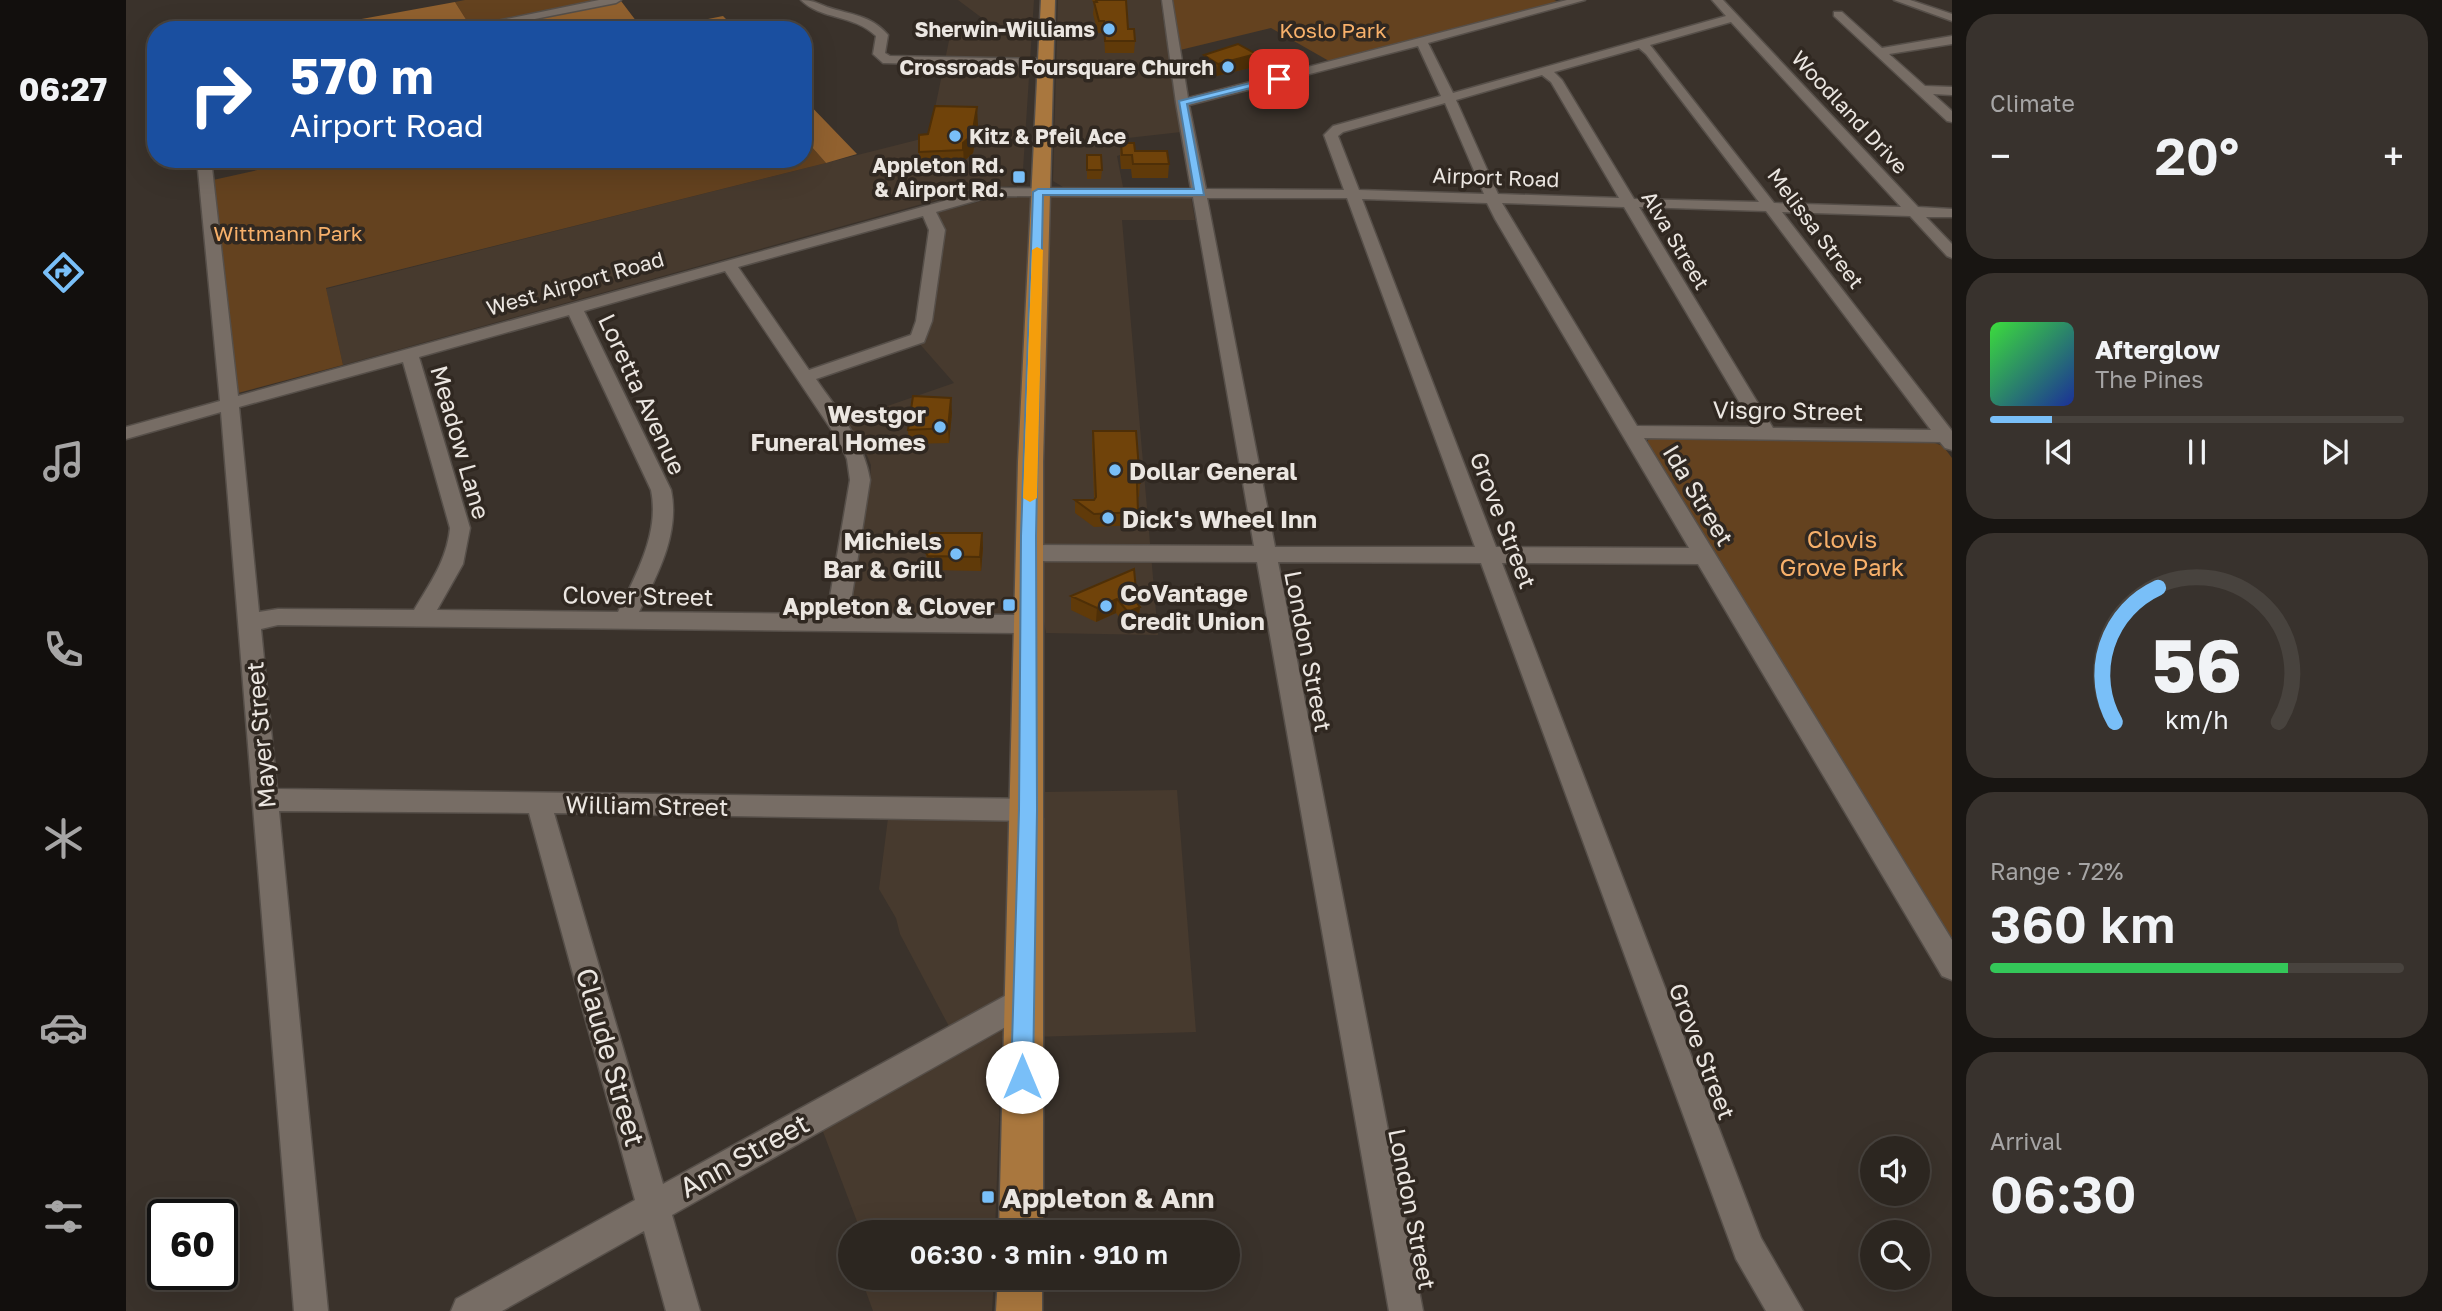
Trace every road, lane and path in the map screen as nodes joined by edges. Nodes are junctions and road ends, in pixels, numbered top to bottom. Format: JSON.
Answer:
{"nodes":[{"id":1,"x":616,"y":0,"type":"edge"},
{"id":2,"x":806,"y":0,"type":"edge"},
{"id":3,"x":1048,"y":0,"type":"edge"},
{"id":4,"x":1167,"y":0,"type":"edge"},
{"id":5,"x":1580,"y":0,"type":"edge"},
{"id":6,"x":1717,"y":0,"type":"edge"},
{"id":7,"x":1899,"y":0,"type":"edge"},
{"id":8,"x":1852,"y":9,"type":"dead end"},
{"id":9,"x":1733,"y":18,"type":"junction"},
{"id":10,"x":1952,"y":18,"type":"edge"},
{"id":11,"x":506,"y":21,"type":"edge"},
{"id":12,"x":1952,"y":40,"type":"edge"},
{"id":13,"x":1420,"y":42,"type":"junction"},
{"id":14,"x":1640,"y":43,"type":"junction"},
{"id":15,"x":1881,"y":52,"type":"junction"},
{"id":16,"x":1045,"y":63,"type":"junction"},
{"id":17,"x":1544,"y":71,"type":"junction"},
{"id":18,"x":1922,"y":90,"type":"junction"},
{"id":19,"x":1952,"y":91,"type":"edge"},
{"id":20,"x":1449,"y":99,"type":"junction"},
{"id":21,"x":1182,"y":103,"type":"junction"},
{"id":22,"x":1952,"y":118,"type":"edge"},
{"id":23,"x":205,"y":168,"type":"edge"},
{"id":24,"x":1038,"y":192,"type":"junction"},
{"id":25,"x":1200,"y":192,"type":"junction"},
{"id":26,"x":1353,"y":194,"type":"junction"},
{"id":27,"x":1491,"y":198,"type":"junction"},
{"id":28,"x":1629,"y":202,"type":"junction"},
{"id":29,"x":1772,"y":207,"type":"junction"},
{"id":30,"x":925,"y":209,"type":"junction"},
{"id":31,"x":1914,"y":212,"type":"junction"},
{"id":32,"x":1952,"y":213,"type":"edge"},
{"id":33,"x":1952,"y":253,"type":"edge"},
{"id":34,"x":728,"y":264,"type":"junction"},
{"id":35,"x":574,"y":307,"type":"junction"},
{"id":36,"x":409,"y":354,"type":"junction"},
{"id":37,"x":804,"y":377,"type":"junction"},
{"id":38,"x":228,"y":404,"type":"junction"},
{"id":39,"x":126,"y":432,"type":"edge"},
{"id":40,"x":1630,"y":432,"type":"junction"},
{"id":41,"x":1766,"y":434,"type":"junction"},
{"id":42,"x":1949,"y":440,"type":"edge"},
{"id":43,"x":1029,"y":553,"type":"junction"},
{"id":44,"x":1265,"y":554,"type":"junction"},
{"id":45,"x":1489,"y":554,"type":"junction"},
{"id":46,"x":1705,"y":556,"type":"junction"},
{"id":47,"x":420,"y":619,"type":"junction"},
{"id":48,"x":624,"y":621,"type":"junction"},
{"id":49,"x":249,"y":623,"type":"junction"},
{"id":50,"x":836,"y":624,"type":"junction"},
{"id":51,"x":1028,"y":624,"type":"junction"},
{"id":52,"x":266,"y":801,"type":"junction"},
{"id":53,"x":539,"y":804,"type":"junction"},
{"id":54,"x":1028,"y":810,"type":"junction"},
{"id":55,"x":1952,"y":966,"type":"edge"},
{"id":56,"x":1022,"y":1002,"type":"junction"},
{"id":57,"x":654,"y":1206,"type":"junction"},
{"id":58,"x":1021,"y":1220,"type":"edge"},
{"id":59,"x":1020,"y":1290,"type":"edge"},
{"id":60,"x":311,"y":1311,"type":"edge"},
{"id":61,"x":468,"y":1311,"type":"edge"},
{"id":62,"x":683,"y":1311,"type":"edge"},
{"id":63,"x":1019,"y":1311,"type":"edge"},
{"id":64,"x":1406,"y":1311,"type":"edge"},
{"id":65,"x":1786,"y":1311,"type":"edge"}],
"edges":[{"from":1,"to":11,"type":"street"},
{"from":2,"to":16,"type":"street"},
{"from":3,"to":16,"type":"main road"},
{"from":4,"to":21,"type":"street","name":"London Street"},
{"from":5,"to":13,"type":"street"},
{"from":6,"to":9,"type":"street","name":"Woodland Drive"},
{"from":7,"to":10,"type":"street"},
{"from":8,"to":15,"type":"street"},
{"from":9,"to":14,"type":"street","name":"Grove Street"},
{"from":9,"to":31,"type":"street","name":"Woodland Drive"},
{"from":12,"to":15,"type":"street"},
{"from":13,"to":20,"type":"street","name":"Ida Street"},
{"from":13,"to":21,"type":"street"},
{"from":14,"to":17,"type":"street","name":"Grove Street"},
{"from":14,"to":29,"type":"street","name":"Melissa Street"},
{"from":15,"to":18,"type":"street"},
{"from":16,"to":24,"type":"main road"},
{"from":17,"to":20,"type":"street","name":"Grove Street"},
{"from":17,"to":28,"type":"street","name":"Alva Street"},
{"from":18,"to":19,"type":"street"},
{"from":18,"to":22,"type":"street"},
{"from":20,"to":26,"type":"street","name":"Grove Street"},
{"from":20,"to":27,"type":"street","name":"Ida Street"},
{"from":21,"to":25,"type":"street","name":"London Street"},
{"from":23,"to":38,"type":"street","name":"Mayer Street"},
{"from":24,"to":25,"type":"street","name":"Airport Road"},
{"from":24,"to":30,"type":"street","name":"West Airport Road"},
{"from":24,"to":43,"type":"main road"},
{"from":25,"to":26,"type":"street","name":"Airport Road"},
{"from":25,"to":44,"type":"street","name":"London Street"},
{"from":26,"to":27,"type":"street","name":"Airport Road"},
{"from":26,"to":45,"type":"street","name":"Grove Street"},
{"from":27,"to":28,"type":"street","name":"Airport Road"},
{"from":27,"to":40,"type":"street","name":"Ida Street"},
{"from":28,"to":29,"type":"street","name":"Airport Road"},
{"from":28,"to":41,"type":"street","name":"Alva Street"},
{"from":29,"to":31,"type":"street","name":"Airport Road"},
{"from":29,"to":42,"type":"street","name":"Melissa Street"},
{"from":30,"to":34,"type":"street","name":"West Airport Road"},
{"from":30,"to":37,"type":"street"},
{"from":31,"to":32,"type":"street","name":"Airport Road"},
{"from":31,"to":33,"type":"street","name":"Woodland Drive"},
{"from":34,"to":35,"type":"street","name":"West Airport Road"},
{"from":34,"to":37,"type":"street"},
{"from":35,"to":36,"type":"street","name":"West Airport Road"},
{"from":35,"to":48,"type":"street","name":"Loretta Avenue"},
{"from":36,"to":38,"type":"street","name":"West Airport Road"},
{"from":36,"to":47,"type":"street","name":"Meadow Lane"},
{"from":37,"to":50,"type":"street"},
{"from":38,"to":39,"type":"street","name":"West Airport Road"},
{"from":38,"to":49,"type":"street","name":"Mayer Street"},
{"from":40,"to":41,"type":"street","name":"Visgro Street"},
{"from":40,"to":46,"type":"street","name":"Ida Street"},
{"from":41,"to":42,"type":"street","name":"Visgro Street"},
{"from":43,"to":44,"type":"street"},
{"from":43,"to":51,"type":"main road"},
{"from":44,"to":45,"type":"street"},
{"from":44,"to":64,"type":"street","name":"London Street"},
{"from":45,"to":46,"type":"street"},
{"from":45,"to":65,"type":"street","name":"Grove Street"},
{"from":46,"to":55,"type":"street","name":"Ida Street"},
{"from":47,"to":48,"type":"street","name":"Clover Street"},
{"from":47,"to":49,"type":"street","name":"Clover Street"},
{"from":48,"to":50,"type":"street","name":"Clover Street"},
{"from":49,"to":52,"type":"street","name":"Mayer Street"},
{"from":50,"to":51,"type":"street","name":"Clover Street"},
{"from":51,"to":54,"type":"main road"},
{"from":52,"to":53,"type":"street","name":"William Street"},
{"from":52,"to":60,"type":"street","name":"Mayer Street"},
{"from":53,"to":54,"type":"street","name":"William Street"},
{"from":53,"to":57,"type":"street","name":"Claude Street"},
{"from":54,"to":56,"type":"main road"},
{"from":56,"to":57,"type":"street","name":"Ann Street"},
{"from":56,"to":58,"type":"main road"},
{"from":57,"to":61,"type":"street","name":"Ann Street"},
{"from":57,"to":62,"type":"street","name":"Claude Street"},
{"from":59,"to":63,"type":"main road"}]}
